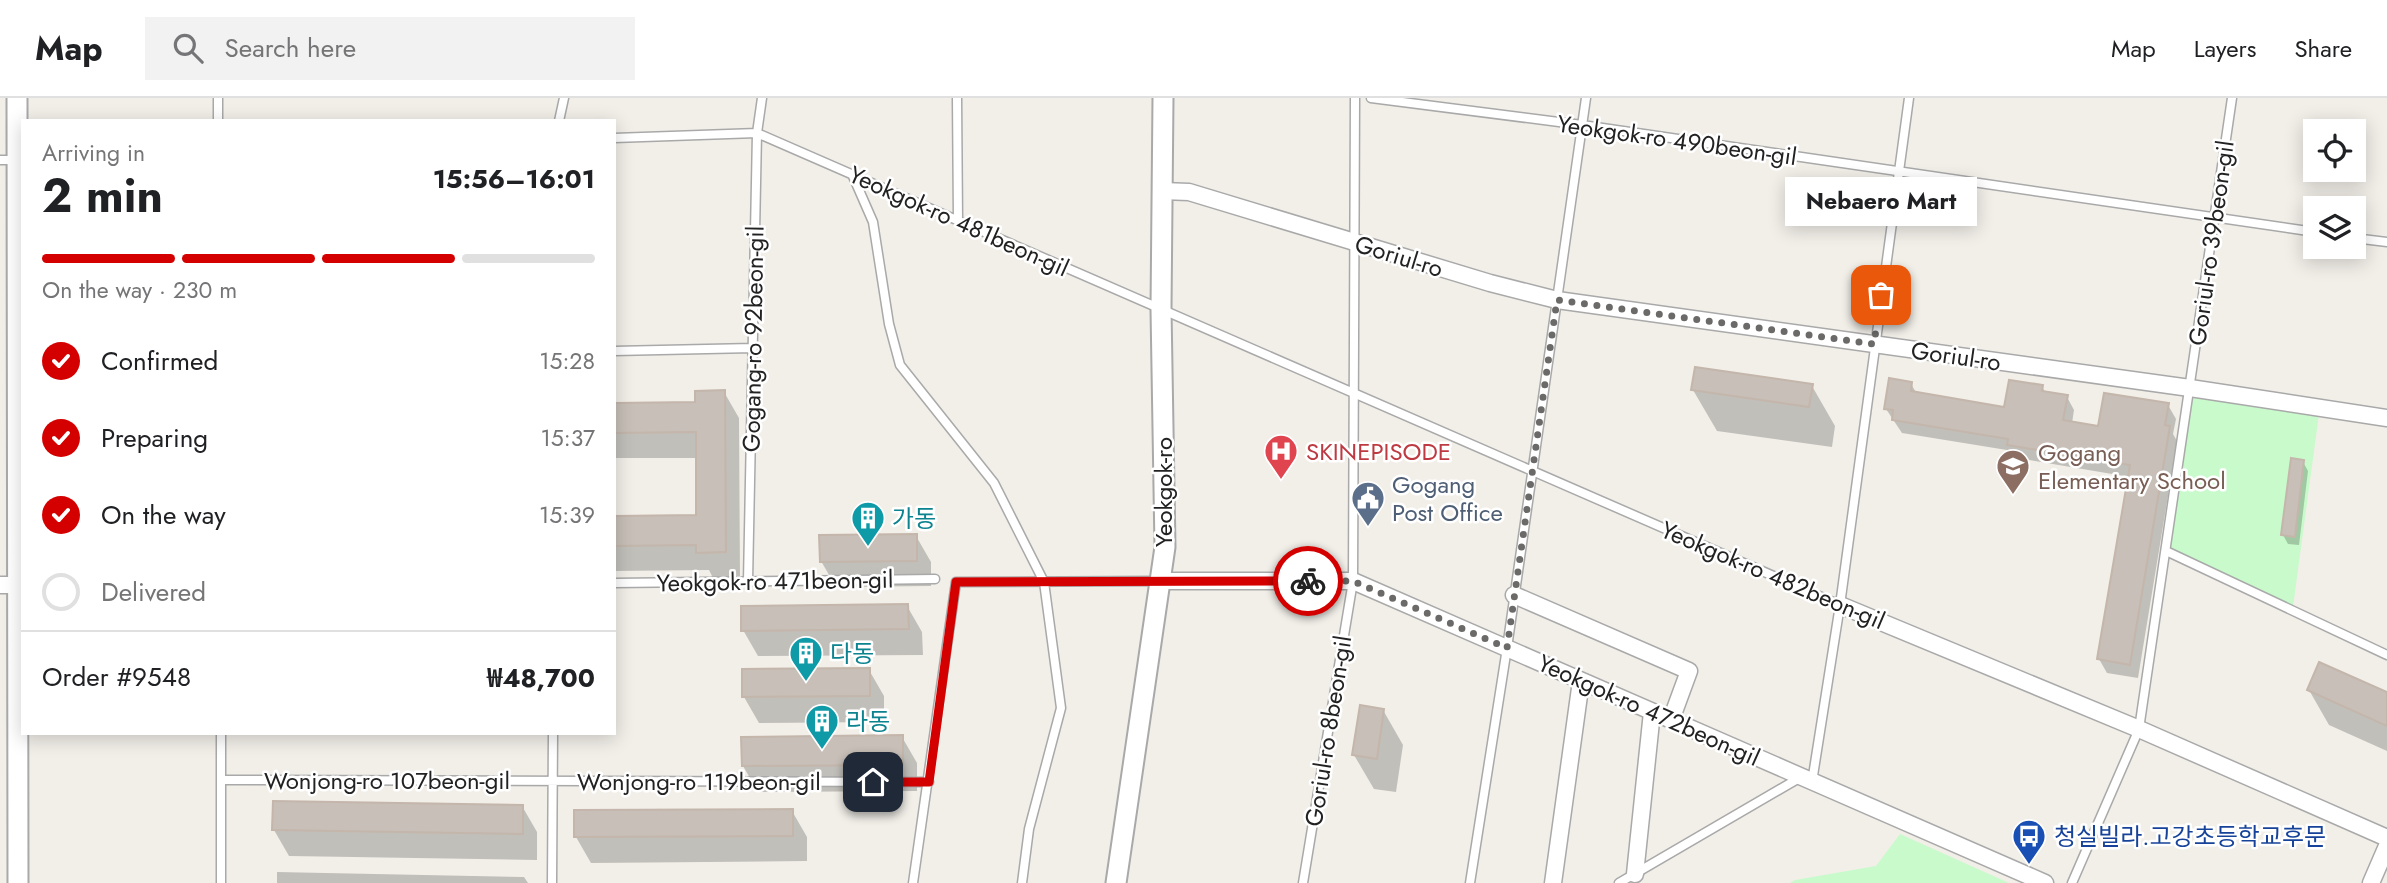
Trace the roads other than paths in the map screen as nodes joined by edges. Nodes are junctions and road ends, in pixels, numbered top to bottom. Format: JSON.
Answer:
{"nodes":[{"id":1,"x":17,"y":98,"type":"edge"},
{"id":2,"x":218,"y":98,"type":"edge"},
{"id":3,"x":564,"y":98,"type":"edge"},
{"id":4,"x":762,"y":98,"type":"edge"},
{"id":5,"x":957,"y":98,"type":"edge"},
{"id":6,"x":1163,"y":98,"type":"edge"},
{"id":7,"x":1355,"y":98,"type":"edge"},
{"id":8,"x":1371,"y":98,"type":"edge"},
{"id":9,"x":1586,"y":98,"type":"edge"},
{"id":10,"x":1909,"y":98,"type":"edge"},
{"id":11,"x":2232,"y":98,"type":"edge"},
{"id":12,"x":218,"y":119,"type":"edge"},
{"id":13,"x":559,"y":119,"type":"edge"},
{"id":14,"x":1582,"y":125,"type":"junction"},
{"id":15,"x":757,"y":132,"type":"junction"},
{"id":16,"x":616,"y":138,"type":"edge"},
{"id":17,"x":13,"y":160,"type":"edge"},
{"id":18,"x":1899,"y":172,"type":"junction"},
{"id":19,"x":852,"y":174,"type":"junction"},
{"id":20,"x":1162,"y":191,"type":"junction"},
{"id":21,"x":2215,"y":218,"type":"junction"},
{"id":22,"x":958,"y":220,"type":"junction"},
{"id":23,"x":2303,"y":230,"type":"edge"},
{"id":24,"x":2366,"y":239,"type":"edge"},
{"id":25,"x":2387,"y":242,"type":"edge"},
{"id":26,"x":1356,"y":243,"type":"junction"},
{"id":27,"x":1557,"y":300,"type":"junction"},
{"id":28,"x":1161,"y":309,"type":"junction"},
{"id":29,"x":1874,"y":344,"type":"junction"},
{"id":30,"x":753,"y":348,"type":"junction"},
{"id":31,"x":616,"y":351,"type":"edge"},
{"id":32,"x":2190,"y":388,"type":"junction"},
{"id":33,"x":1354,"y":393,"type":"junction"},
{"id":34,"x":2387,"y":418,"type":"edge"},
{"id":35,"x":1531,"y":470,"type":"junction"},
{"id":36,"x":2166,"y":551,"type":"junction"},
{"id":37,"x":935,"y":579,"type":"dead end"},
{"id":38,"x":748,"y":581,"type":"junction"},
{"id":39,"x":1160,"y":581,"type":"junction"},
{"id":40,"x":1353,"y":581,"type":"junction"},
{"id":41,"x":1044,"y":582,"type":"junction"},
{"id":42,"x":616,"y":583,"type":"edge"},
{"id":43,"x":13,"y":585,"type":"edge"},
{"id":44,"x":1514,"y":595,"type":"junction"},
{"id":45,"x":1839,"y":605,"type":"junction"},
{"id":46,"x":1507,"y":648,"type":"junction"},
{"id":47,"x":2387,"y":655,"type":"edge"},
{"id":48,"x":1581,"y":681,"type":"junction"},
{"id":49,"x":1652,"y":712,"type":"junction"},
{"id":50,"x":1671,"y":720,"type":"junction"},
{"id":51,"x":2139,"y":729,"type":"junction"},
{"id":52,"x":221,"y":735,"type":"edge"},
{"id":53,"x":553,"y":735,"type":"edge"},
{"id":54,"x":1806,"y":779,"type":"junction"},
{"id":55,"x":221,"y":780,"type":"junction"},
{"id":56,"x":552,"y":781,"type":"junction"},
{"id":57,"x":929,"y":782,"type":"junction"},
{"id":58,"x":2387,"y":838,"type":"edge"},
{"id":59,"x":2387,"y":846,"type":"edge"},
{"id":60,"x":1635,"y":874,"type":"junction"},
{"id":61,"x":18,"y":883,"type":"edge"},
{"id":62,"x":221,"y":883,"type":"edge"},
{"id":63,"x":552,"y":883,"type":"edge"},
{"id":64,"x":913,"y":883,"type":"edge"},
{"id":65,"x":1022,"y":883,"type":"edge"},
{"id":66,"x":1116,"y":883,"type":"edge"},
{"id":67,"x":1303,"y":883,"type":"edge"},
{"id":68,"x":1470,"y":883,"type":"edge"},
{"id":69,"x":1553,"y":883,"type":"edge"},
{"id":70,"x":1619,"y":883,"type":"edge"},
{"id":71,"x":2045,"y":883,"type":"edge"},
{"id":72,"x":2072,"y":883,"type":"edge"},
{"id":73,"x":2371,"y":883,"type":"edge"}],
"edges":[{"from":1,"to":17,"type":"street"},
{"from":2,"to":12,"type":"lane"},
{"from":3,"to":13,"type":"lane"},
{"from":4,"to":15,"type":"lane","name":"Gogang-ro 92beon-gil"},
{"from":5,"to":22,"type":"lane"},
{"from":6,"to":20,"type":"street","name":"Yeokgok-ro"},
{"from":7,"to":26,"type":"lane","name":"Goriul-ro 8beon-gil"},
{"from":8,"to":14,"type":"lane","name":"Yeokgok-ro 490beon-gil"},
{"from":9,"to":14,"type":"lane"},
{"from":10,"to":18,"type":"lane"},
{"from":11,"to":21,"type":"lane","name":"Goriul-ro 39beon-gil"},
{"from":14,"to":18,"type":"lane","name":"Yeokgok-ro 490beon-gil"},
{"from":14,"to":27,"type":"lane"},
{"from":15,"to":16,"type":"lane"},
{"from":15,"to":19,"type":"lane","name":"Yeokgok-ro 481beon-gil"},
{"from":15,"to":30,"type":"lane","name":"Gogang-ro 92beon-gil"},
{"from":17,"to":43,"type":"street"},
{"from":18,"to":21,"type":"lane","name":"Yeokgok-ro 490beon-gil"},
{"from":18,"to":29,"type":"lane"},
{"from":19,"to":22,"type":"lane","name":"Yeokgok-ro 481beon-gil"},
{"from":19,"to":41,"type":"lane"},
{"from":20,"to":26,"type":"street","name":"Goriul-ro"},
{"from":20,"to":28,"type":"street","name":"Yeokgok-ro"},
{"from":21,"to":23,"type":"lane","name":"Yeokgok-ro 490beon-gil"},
{"from":21,"to":32,"type":"lane","name":"Goriul-ro 39beon-gil"},
{"from":22,"to":28,"type":"lane","name":"Yeokgok-ro 481beon-gil"},
{"from":24,"to":25,"type":"lane"},
{"from":26,"to":27,"type":"street","name":"Goriul-ro"},
{"from":26,"to":33,"type":"lane","name":"Goriul-ro 8beon-gil"},
{"from":27,"to":29,"type":"street","name":"Goriul-ro"},
{"from":27,"to":35,"type":"lane"},
{"from":28,"to":33,"type":"lane","name":"Yeokgok-ro 482beon-gil"},
{"from":28,"to":39,"type":"street","name":"Yeokgok-ro"},
{"from":29,"to":32,"type":"street","name":"Goriul-ro"},
{"from":29,"to":45,"type":"lane"},
{"from":30,"to":31,"type":"lane"},
{"from":30,"to":38,"type":"lane","name":"Gogang-ro 92beon-gil"},
{"from":32,"to":34,"type":"street","name":"Goriul-ro"},
{"from":32,"to":36,"type":"lane","name":"Goriul-ro 39beon-gil"},
{"from":33,"to":35,"type":"lane","name":"Yeokgok-ro 482beon-gil"},
{"from":33,"to":40,"type":"lane","name":"Goriul-ro 8beon-gil"},
{"from":35,"to":44,"type":"lane"},
{"from":35,"to":45,"type":"lane","name":"Yeokgok-ro 482beon-gil"},
{"from":36,"to":47,"type":"lane"},
{"from":36,"to":51,"type":"lane","name":"Goriul-ro 39beon-gil"},
{"from":37,"to":38,"type":"lane","name":"Yeokgok-ro 471beon-gil"},
{"from":38,"to":42,"type":"lane","name":"Yeokgok-ro 471beon-gil"},
{"from":39,"to":40,"type":"street","name":"Yeokgok-ro 472beon-gil"},
{"from":39,"to":41,"type":"lane"},
{"from":39,"to":66,"type":"street","name":"Yeokgok-ro"},
{"from":40,"to":46,"type":"street","name":"Yeokgok-ro 472beon-gil"},
{"from":40,"to":67,"type":"lane","name":"Goriul-ro 8beon-gil"},
{"from":41,"to":57,"type":"lane"},
{"from":41,"to":65,"type":"lane"},
{"from":43,"to":61,"type":"street"},
{"from":44,"to":46,"type":"lane"},
{"from":44,"to":50,"type":"street"},
{"from":45,"to":51,"type":"street","name":"Yeokgok-ro 482beon-gil"},
{"from":45,"to":54,"type":"lane"},
{"from":46,"to":48,"type":"street","name":"Yeokgok-ro 472beon-gil"},
{"from":46,"to":68,"type":"lane"},
{"from":48,"to":49,"type":"street","name":"Yeokgok-ro 472beon-gil"},
{"from":48,"to":69,"type":"street"},
{"from":49,"to":50,"type":"street","name":"Yeokgok-ro 472beon-gil"},
{"from":49,"to":60,"type":"street"},
{"from":50,"to":54,"type":"street","name":"Yeokgok-ro 472beon-gil"},
{"from":51,"to":58,"type":"street","name":"Yeokgok-ro 482beon-gil"},
{"from":51,"to":72,"type":"lane","name":"Goriul-ro 39beon-gil"},
{"from":52,"to":55,"type":"lane"},
{"from":53,"to":56,"type":"lane","name":"Wonjong-ro 119beon-gil"},
{"from":54,"to":60,"type":"lane"},
{"from":54,"to":71,"type":"street","name":"Yeokgok-ro 472beon-gil"},
{"from":55,"to":56,"type":"lane","name":"Wonjong-ro 107beon-gil"},
{"from":55,"to":62,"type":"lane"},
{"from":56,"to":57,"type":"lane","name":"Wonjong-ro 119beon-gil"},
{"from":56,"to":63,"type":"lane","name":"Wonjong-ro 119beon-gil"},
{"from":57,"to":64,"type":"lane"},
{"from":59,"to":73,"type":"street"},
{"from":60,"to":70,"type":"lane"}]}
